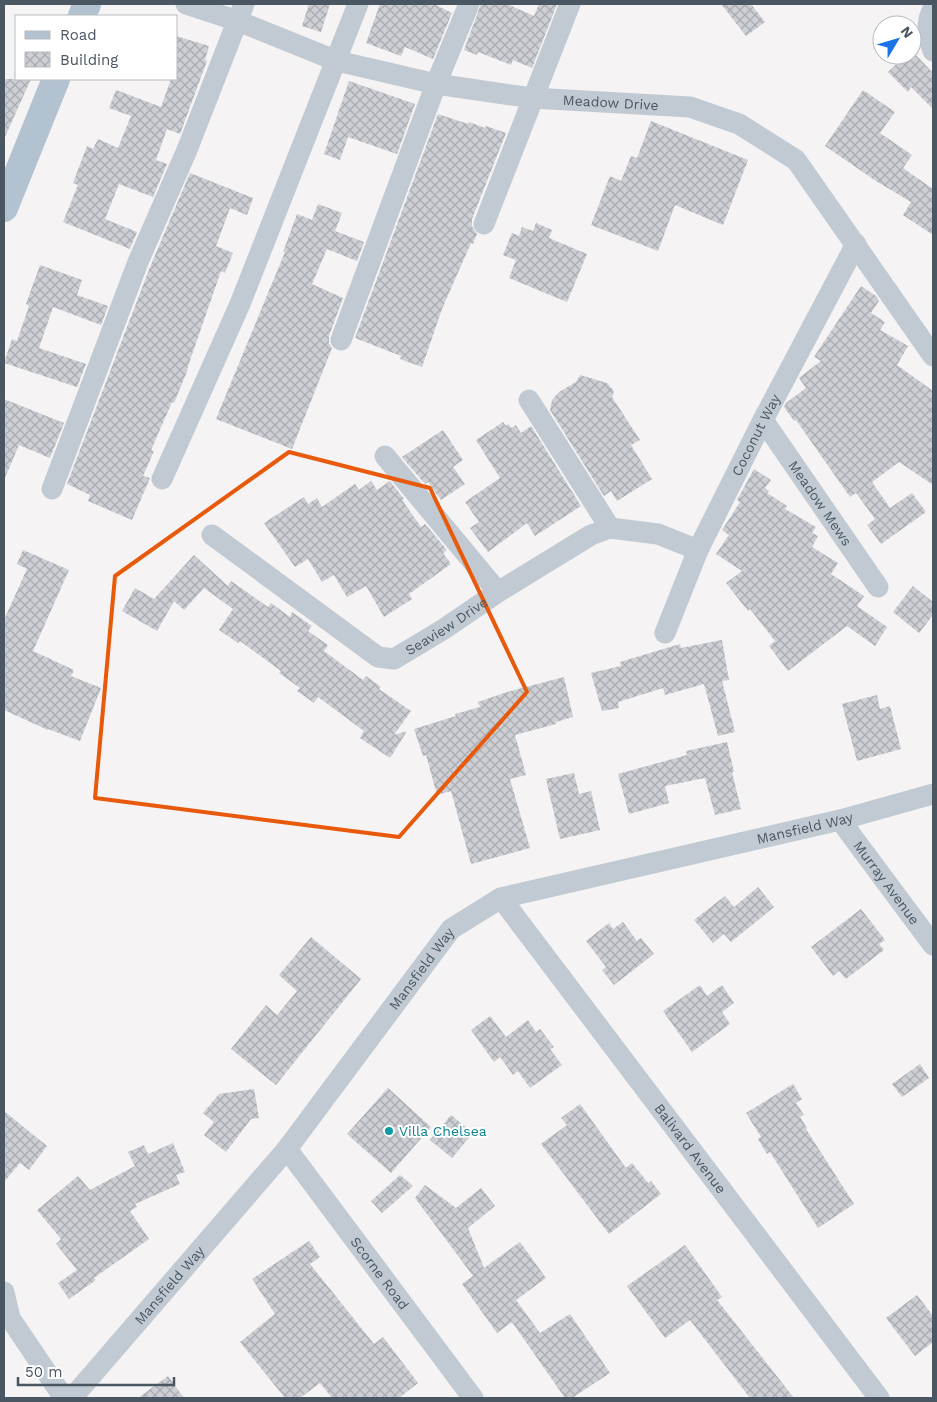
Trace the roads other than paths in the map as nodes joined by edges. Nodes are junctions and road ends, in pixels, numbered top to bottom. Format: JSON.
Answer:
{"nodes":[{"id":1,"x":186,"y":4,"type":"edge"},
{"id":2,"x":358,"y":4,"type":"edge"},
{"id":3,"x":469,"y":4,"type":"edge"},
{"id":4,"x":570,"y":4,"type":"edge"},
{"id":5,"x":933,"y":9,"type":"edge"},
{"id":6,"x":241,"y":12,"type":"edge"},
{"id":7,"x":933,"y":51,"type":"edge"},
{"id":8,"x":337,"y":61,"type":"junction"},
{"id":9,"x":56,"y":80,"type":"edge"},
{"id":10,"x":436,"y":84,"type":"junction"},
{"id":11,"x":532,"y":98,"type":"junction"},
{"id":12,"x":4,"y":208,"type":"edge"},
{"id":13,"x":484,"y":224,"type":"dead end"},
{"id":14,"x":856,"y":244,"type":"junction"},
{"id":15,"x":341,"y":340,"type":"dead end"},
{"id":16,"x":933,"y":356,"type":"edge"},
{"id":17,"x":529,"y":400,"type":"dead end"},
{"id":18,"x":763,"y":420,"type":"junction"},
{"id":19,"x":385,"y":456,"type":"dead end"},
{"id":20,"x":162,"y":479,"type":"dead end"},
{"id":21,"x":52,"y":489,"type":"dead end"},
{"id":22,"x":610,"y":528,"type":"junction"},
{"id":23,"x":212,"y":534,"type":"dead end"},
{"id":24,"x":698,"y":550,"type":"junction"},
{"id":25,"x":878,"y":587,"type":"dead end"},
{"id":26,"x":498,"y":592,"type":"junction"},
{"id":27,"x":665,"y":633,"type":"dead end"},
{"id":28,"x":933,"y":794,"type":"edge"},
{"id":29,"x":840,"y":820,"type":"junction"},
{"id":30,"x":502,"y":898,"type":"junction"},
{"id":31,"x":933,"y":945,"type":"edge"},
{"id":32,"x":287,"y":1149,"type":"junction"},
{"id":33,"x":4,"y":1292,"type":"edge"},
{"id":34,"x":64,"y":1398,"type":"edge"},
{"id":35,"x":72,"y":1398,"type":"edge"},
{"id":36,"x":473,"y":1398,"type":"edge"},
{"id":37,"x":879,"y":1398,"type":"edge"}],
"edges":[{"from":1,"to":6,"type":"street","name":"Meadow Drive"},
{"from":2,"to":8,"type":"street"},
{"from":3,"to":10,"type":"street"},
{"from":4,"to":11,"type":"street"},
{"from":5,"to":7,"type":"street"},
{"from":6,"to":8,"type":"street","name":"Meadow Drive"},
{"from":6,"to":21,"type":"street"},
{"from":8,"to":10,"type":"street","name":"Meadow Drive"},
{"from":8,"to":20,"type":"street"},
{"from":9,"to":12,"type":"main road"},
{"from":10,"to":11,"type":"street","name":"Meadow Drive"},
{"from":10,"to":15,"type":"street"},
{"from":11,"to":13,"type":"street"},
{"from":11,"to":14,"type":"street","name":"Meadow Drive"},
{"from":14,"to":16,"type":"street","name":"Meadow Drive"},
{"from":14,"to":18,"type":"street","name":"Coconut Way"},
{"from":17,"to":22,"type":"street"},
{"from":18,"to":24,"type":"street","name":"Coconut Way"},
{"from":18,"to":25,"type":"street","name":"Meadow Mews"},
{"from":19,"to":26,"type":"street"},
{"from":22,"to":24,"type":"street"},
{"from":22,"to":26,"type":"street","name":"Seaview Drive"},
{"from":23,"to":26,"type":"street","name":"Seaview Drive"},
{"from":24,"to":27,"type":"street","name":"Coconut Way"},
{"from":28,"to":29,"type":"street","name":"Mansfield Way"},
{"from":29,"to":30,"type":"street","name":"Mansfield Way"},
{"from":29,"to":31,"type":"street","name":"Murray Avenue"},
{"from":30,"to":32,"type":"street","name":"Mansfield Way"},
{"from":30,"to":37,"type":"street","name":"Balivard Avenue"},
{"from":32,"to":35,"type":"street","name":"Mansfield Way"},
{"from":32,"to":36,"type":"street","name":"Scorne Road"},
{"from":33,"to":34,"type":"street"}]}
